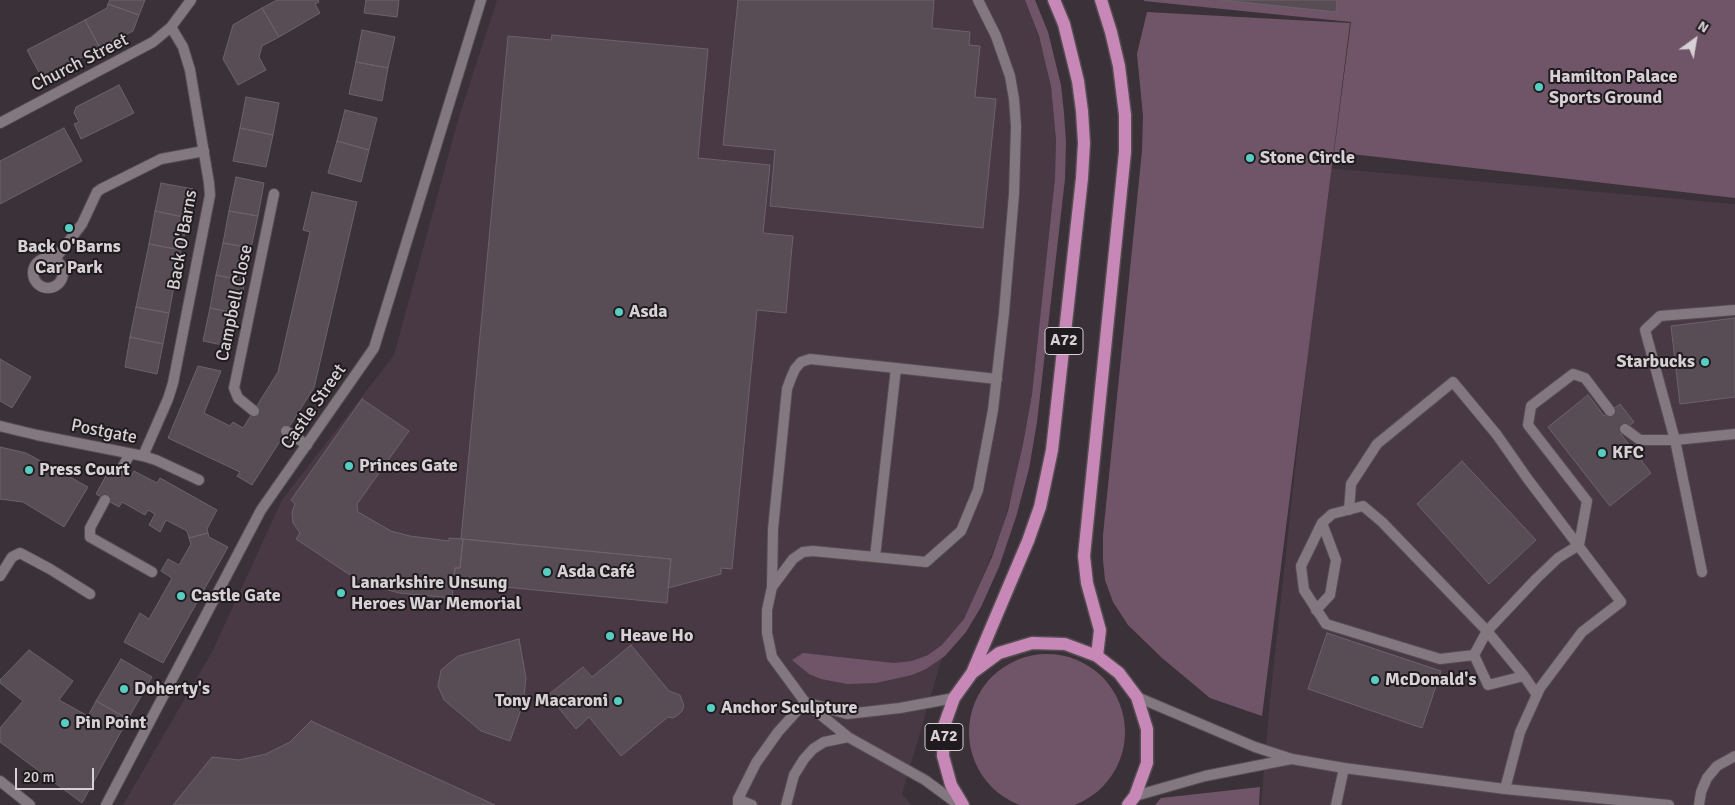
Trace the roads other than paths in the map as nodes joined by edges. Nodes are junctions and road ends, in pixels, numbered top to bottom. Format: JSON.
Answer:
{"nodes":[{"id":1,"x":191,"y":0,"type":"edge"},
{"id":2,"x":481,"y":0,"type":"edge"},
{"id":3,"x":978,"y":0,"type":"edge"},
{"id":4,"x":1054,"y":0,"type":"edge"},
{"id":5,"x":1102,"y":0,"type":"edge"},
{"id":6,"x":171,"y":27,"type":"junction"},
{"id":7,"x":0,"y":122,"type":"edge"},
{"id":8,"x":204,"y":151,"type":"junction"},
{"id":9,"x":274,"y":194,"type":"dead end"},
{"id":10,"x":55,"y":259,"type":"dead end"},
{"id":11,"x":1735,"y":310,"type":"edge"},
{"id":12,"x":896,"y":368,"type":"junction"},
{"id":13,"x":996,"y":379,"type":"junction"},
{"id":14,"x":254,"y":411,"type":"dead end"},
{"id":15,"x":1610,"y":412,"type":"dead end"},
{"id":16,"x":0,"y":426,"type":"edge"},
{"id":17,"x":1625,"y":429,"type":"dead end"},
{"id":18,"x":286,"y":431,"type":"dead end"},
{"id":19,"x":1735,"y":434,"type":"edge"},
{"id":20,"x":1675,"y":440,"type":"junction"},
{"id":21,"x":307,"y":445,"type":"junction"},
{"id":22,"x":130,"y":454,"type":"junction"},
{"id":23,"x":143,"y":456,"type":"junction"},
{"id":24,"x":121,"y":470,"type":"dead end"},
{"id":25,"x":199,"y":480,"type":"dead end"},
{"id":26,"x":105,"y":500,"type":"dead end"},
{"id":27,"x":1349,"y":510,"type":"junction"},
{"id":28,"x":1322,"y":523,"type":"junction"},
{"id":29,"x":1579,"y":545,"type":"junction"},
{"id":30,"x":875,"y":557,"type":"junction"},
{"id":31,"x":152,"y":572,"type":"dead end"},
{"id":32,"x":1702,"y":572,"type":"dead end"},
{"id":33,"x":0,"y":576,"type":"edge"},
{"id":34,"x":772,"y":587,"type":"junction"},
{"id":35,"x":90,"y":594,"type":"dead end"},
{"id":36,"x":1316,"y":610,"type":"junction"},
{"id":37,"x":1487,"y":631,"type":"junction"},
{"id":38,"x":1474,"y":655,"type":"junction"},
{"id":39,"x":1097,"y":656,"type":"junction"},
{"id":40,"x":972,"y":673,"type":"junction"},
{"id":41,"x":1524,"y":676,"type":"junction"},
{"id":42,"x":1537,"y":695,"type":"junction"},
{"id":43,"x":1137,"y":697,"type":"junction"},
{"id":44,"x":954,"y":698,"type":"junction"},
{"id":45,"x":805,"y":702,"type":"junction"},
{"id":46,"x":848,"y":737,"type":"junction"},
{"id":47,"x":1735,"y":756,"type":"edge"},
{"id":48,"x":1292,"y":759,"type":"junction"},
{"id":49,"x":1344,"y":768,"type":"junction"},
{"id":50,"x":0,"y":781,"type":"edge"},
{"id":51,"x":1505,"y":789,"type":"junction"},
{"id":52,"x":1132,"y":800,"type":"edge"},
{"id":53,"x":738,"y":802,"type":"edge"},
{"id":54,"x":788,"y":804,"type":"edge"},
{"id":55,"x":30,"y":805,"type":"edge"},
{"id":56,"x":106,"y":805,"type":"edge"},
{"id":57,"x":752,"y":805,"type":"edge"},
{"id":58,"x":959,"y":805,"type":"edge"},
{"id":59,"x":963,"y":805,"type":"edge"},
{"id":60,"x":1336,"y":805,"type":"edge"},
{"id":61,"x":1669,"y":805,"type":"edge"},
{"id":62,"x":1699,"y":805,"type":"edge"}],
"edges":[{"from":1,"to":6,"type":"street","name":"Church Street"},
{"from":2,"to":21,"type":"street","name":"Castle Street"},
{"from":3,"to":13,"type":"street"},
{"from":4,"to":40,"type":"main road","number":"A72"},
{"from":5,"to":39,"type":"main road","number":"A72"},
{"from":6,"to":7,"type":"street","name":"Church Street"},
{"from":6,"to":8,"type":"street","name":"Back O'Barns"},
{"from":8,"to":10,"type":"street"},
{"from":8,"to":23,"type":"street","name":"Back O'Barns"},
{"from":9,"to":14,"type":"street","name":"Campbell Close"},
{"from":11,"to":20,"type":"street"},
{"from":12,"to":13,"type":"street"},
{"from":12,"to":30,"type":"street"},
{"from":12,"to":34,"type":"street"},
{"from":13,"to":30,"type":"street"},
{"from":15,"to":29,"type":"street"},
{"from":16,"to":22,"type":"street","name":"Postgate"},
{"from":17,"to":20,"type":"street"},
{"from":18,"to":21,"type":"street"},
{"from":19,"to":20,"type":"street"},
{"from":20,"to":32,"type":"street"},
{"from":21,"to":56,"type":"street","name":"Castle Street"},
{"from":22,"to":23,"type":"street","name":"Postgate"},
{"from":22,"to":24,"type":"street"},
{"from":23,"to":25,"type":"street","name":"Postgate"},
{"from":26,"to":31,"type":"street"},
{"from":27,"to":28,"type":"street"},
{"from":27,"to":29,"type":"street"},
{"from":27,"to":37,"type":"street"},
{"from":28,"to":36,"type":"street"},
{"from":28,"to":36,"type":"street"},
{"from":29,"to":37,"type":"street"},
{"from":29,"to":42,"type":"street"},
{"from":30,"to":34,"type":"street"},
{"from":33,"to":35,"type":"street"},
{"from":34,"to":45,"type":"street"},
{"from":36,"to":38,"type":"street"},
{"from":37,"to":38,"type":"street"},
{"from":37,"to":41,"type":"street"},
{"from":38,"to":41,"type":"street"},
{"from":39,"to":40,"type":"main road","number":"A72"},
{"from":39,"to":43,"type":"main road","number":"A72"},
{"from":40,"to":44,"type":"main road","number":"A72"},
{"from":41,"to":42,"type":"street"},
{"from":42,"to":51,"type":"street"},
{"from":43,"to":48,"type":"street"},
{"from":43,"to":52,"type":"main road","number":"A72"},
{"from":44,"to":45,"type":"street"},
{"from":44,"to":59,"type":"main road","number":"A72"},
{"from":45,"to":46,"type":"street"},
{"from":45,"to":53,"type":"street"},
{"from":46,"to":54,"type":"street"},
{"from":46,"to":58,"type":"street"},
{"from":47,"to":62,"type":"street"},
{"from":48,"to":49,"type":"street"},
{"from":48,"to":52,"type":"street"},
{"from":49,"to":51,"type":"street"},
{"from":49,"to":60,"type":"street"},
{"from":50,"to":55,"type":"street"},
{"from":51,"to":61,"type":"street"},
{"from":53,"to":57,"type":"street"}]}
